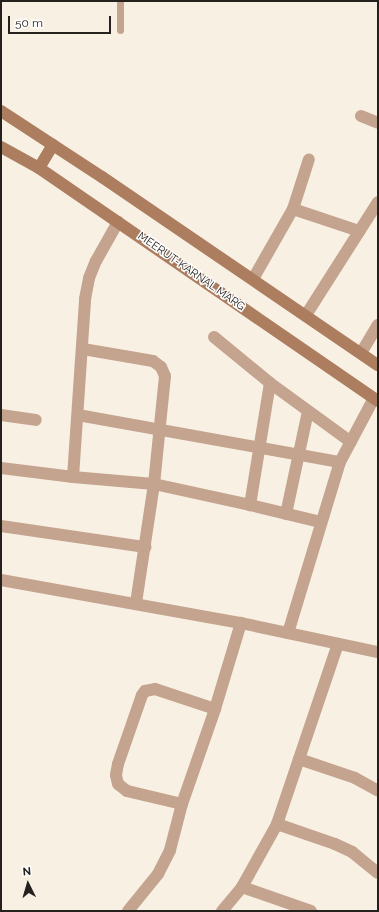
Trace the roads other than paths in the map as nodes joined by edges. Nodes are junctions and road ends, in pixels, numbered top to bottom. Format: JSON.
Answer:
{"nodes":[{"id":1,"x":120,"y":1,"type":"edge"},
{"id":2,"x":120,"y":30,"type":"dead end"},
{"id":3,"x":1,"y":112,"type":"edge"},
{"id":4,"x":361,"y":116,"type":"dead end"},
{"id":5,"x":378,"y":123,"type":"edge"},
{"id":6,"x":53,"y":145,"type":"junction"},
{"id":7,"x":1,"y":147,"type":"edge"},
{"id":8,"x":310,"y":159,"type":"dead end"},
{"id":9,"x":39,"y":168,"type":"junction"},
{"id":10,"x":378,"y":202,"type":"edge"},
{"id":11,"x":293,"y":209,"type":"junction"},
{"id":12,"x":118,"y":222,"type":"junction"},
{"id":13,"x":359,"y":231,"type":"junction"},
{"id":14,"x":253,"y":279,"type":"junction"},
{"id":15,"x":306,"y":316,"type":"junction"},
{"id":16,"x":378,"y":325,"type":"edge"},
{"id":17,"x":214,"y":337,"type":"dead end"},
{"id":18,"x":83,"y":349,"type":"junction"},
{"id":19,"x":361,"y":353,"type":"junction"},
{"id":20,"x":378,"y":364,"type":"edge"},
{"id":21,"x":270,"y":383,"type":"junction"},
{"id":22,"x":376,"y":400,"type":"edge"},
{"id":23,"x":308,"y":411,"type":"junction"},
{"id":24,"x":1,"y":415,"type":"edge"},
{"id":25,"x":78,"y":415,"type":"junction"},
{"id":26,"x":36,"y":420,"type":"dead end"},
{"id":27,"x":159,"y":430,"type":"junction"},
{"id":28,"x":351,"y":442,"type":"junction"},
{"id":29,"x":259,"y":448,"type":"junction"},
{"id":30,"x":299,"y":455,"type":"junction"},
{"id":31,"x":340,"y":462,"type":"junction"},
{"id":32,"x":1,"y":468,"type":"edge"},
{"id":33,"x":72,"y":477,"type":"junction"},
{"id":34,"x":154,"y":484,"type":"junction"},
{"id":35,"x":250,"y":505,"type":"junction"},
{"id":36,"x":286,"y":514,"type":"junction"},
{"id":37,"x":322,"y":522,"type":"junction"},
{"id":38,"x":1,"y":526,"type":"edge"},
{"id":39,"x":145,"y":547,"type":"junction"},
{"id":40,"x":1,"y":580,"type":"edge"},
{"id":41,"x":136,"y":603,"type":"junction"},
{"id":42,"x":241,"y":623,"type":"junction"},
{"id":43,"x":288,"y":633,"type":"junction"},
{"id":44,"x":338,"y":644,"type":"junction"},
{"id":45,"x":378,"y":652,"type":"edge"},
{"id":46,"x":215,"y":709,"type":"junction"},
{"id":47,"x":299,"y":759,"type":"junction"},
{"id":48,"x":378,"y":792,"type":"edge"},
{"id":49,"x":182,"y":804,"type":"junction"},
{"id":50,"x":277,"y":824,"type":"junction"},
{"id":51,"x":378,"y":874,"type":"edge"},
{"id":52,"x":242,"y":887,"type":"junction"},
{"id":53,"x":128,"y":911,"type":"edge"},
{"id":54,"x":222,"y":911,"type":"edge"},
{"id":55,"x":311,"y":911,"type":"edge"}],
"edges":[{"from":1,"to":2,"type":"lane"},
{"from":3,"to":6,"type":"street"},
{"from":4,"to":5,"type":"street"},
{"from":6,"to":9,"type":"street"},
{"from":6,"to":14,"type":"street"},
{"from":7,"to":9,"type":"street","name":"MEERUT-KARNAL MARG"},
{"from":8,"to":11,"type":"street"},
{"from":9,"to":12,"type":"street","name":"MEERUT-KARNAL MARG"},
{"from":10,"to":13,"type":"street"},
{"from":11,"to":13,"type":"street"},
{"from":11,"to":14,"type":"street"},
{"from":12,"to":18,"type":"street"},
{"from":12,"to":22,"type":"street","name":"MEERUT-KARNAL MARG"},
{"from":13,"to":15,"type":"street"},
{"from":14,"to":15,"type":"street"},
{"from":15,"to":19,"type":"street"},
{"from":16,"to":19,"type":"street"},
{"from":17,"to":21,"type":"street"},
{"from":18,"to":25,"type":"street"},
{"from":18,"to":27,"type":"street"},
{"from":19,"to":20,"type":"street"},
{"from":21,"to":23,"type":"street"},
{"from":21,"to":29,"type":"street"},
{"from":22,"to":28,"type":"street"},
{"from":23,"to":28,"type":"street"},
{"from":23,"to":30,"type":"street"},
{"from":24,"to":26,"type":"street"},
{"from":25,"to":27,"type":"street"},
{"from":25,"to":33,"type":"street"},
{"from":27,"to":29,"type":"street"},
{"from":27,"to":34,"type":"street"},
{"from":28,"to":31,"type":"street"},
{"from":29,"to":30,"type":"street"},
{"from":29,"to":35,"type":"street"},
{"from":30,"to":31,"type":"street"},
{"from":30,"to":36,"type":"street"},
{"from":31,"to":37,"type":"street"},
{"from":32,"to":33,"type":"street"},
{"from":33,"to":34,"type":"street"},
{"from":34,"to":35,"type":"street"},
{"from":34,"to":39,"type":"street"},
{"from":35,"to":36,"type":"street"},
{"from":36,"to":37,"type":"street"},
{"from":37,"to":43,"type":"street"},
{"from":38,"to":39,"type":"street"},
{"from":39,"to":41,"type":"street"},
{"from":40,"to":41,"type":"street"},
{"from":41,"to":42,"type":"street"},
{"from":42,"to":43,"type":"street"},
{"from":42,"to":46,"type":"street"},
{"from":43,"to":44,"type":"street"},
{"from":44,"to":45,"type":"street"},
{"from":44,"to":47,"type":"street"},
{"from":46,"to":49,"type":"street"},
{"from":46,"to":49,"type":"street"},
{"from":47,"to":48,"type":"street"},
{"from":47,"to":50,"type":"street"},
{"from":49,"to":53,"type":"street"},
{"from":50,"to":51,"type":"street"},
{"from":50,"to":52,"type":"street"},
{"from":52,"to":54,"type":"street"},
{"from":52,"to":55,"type":"street"}]}
